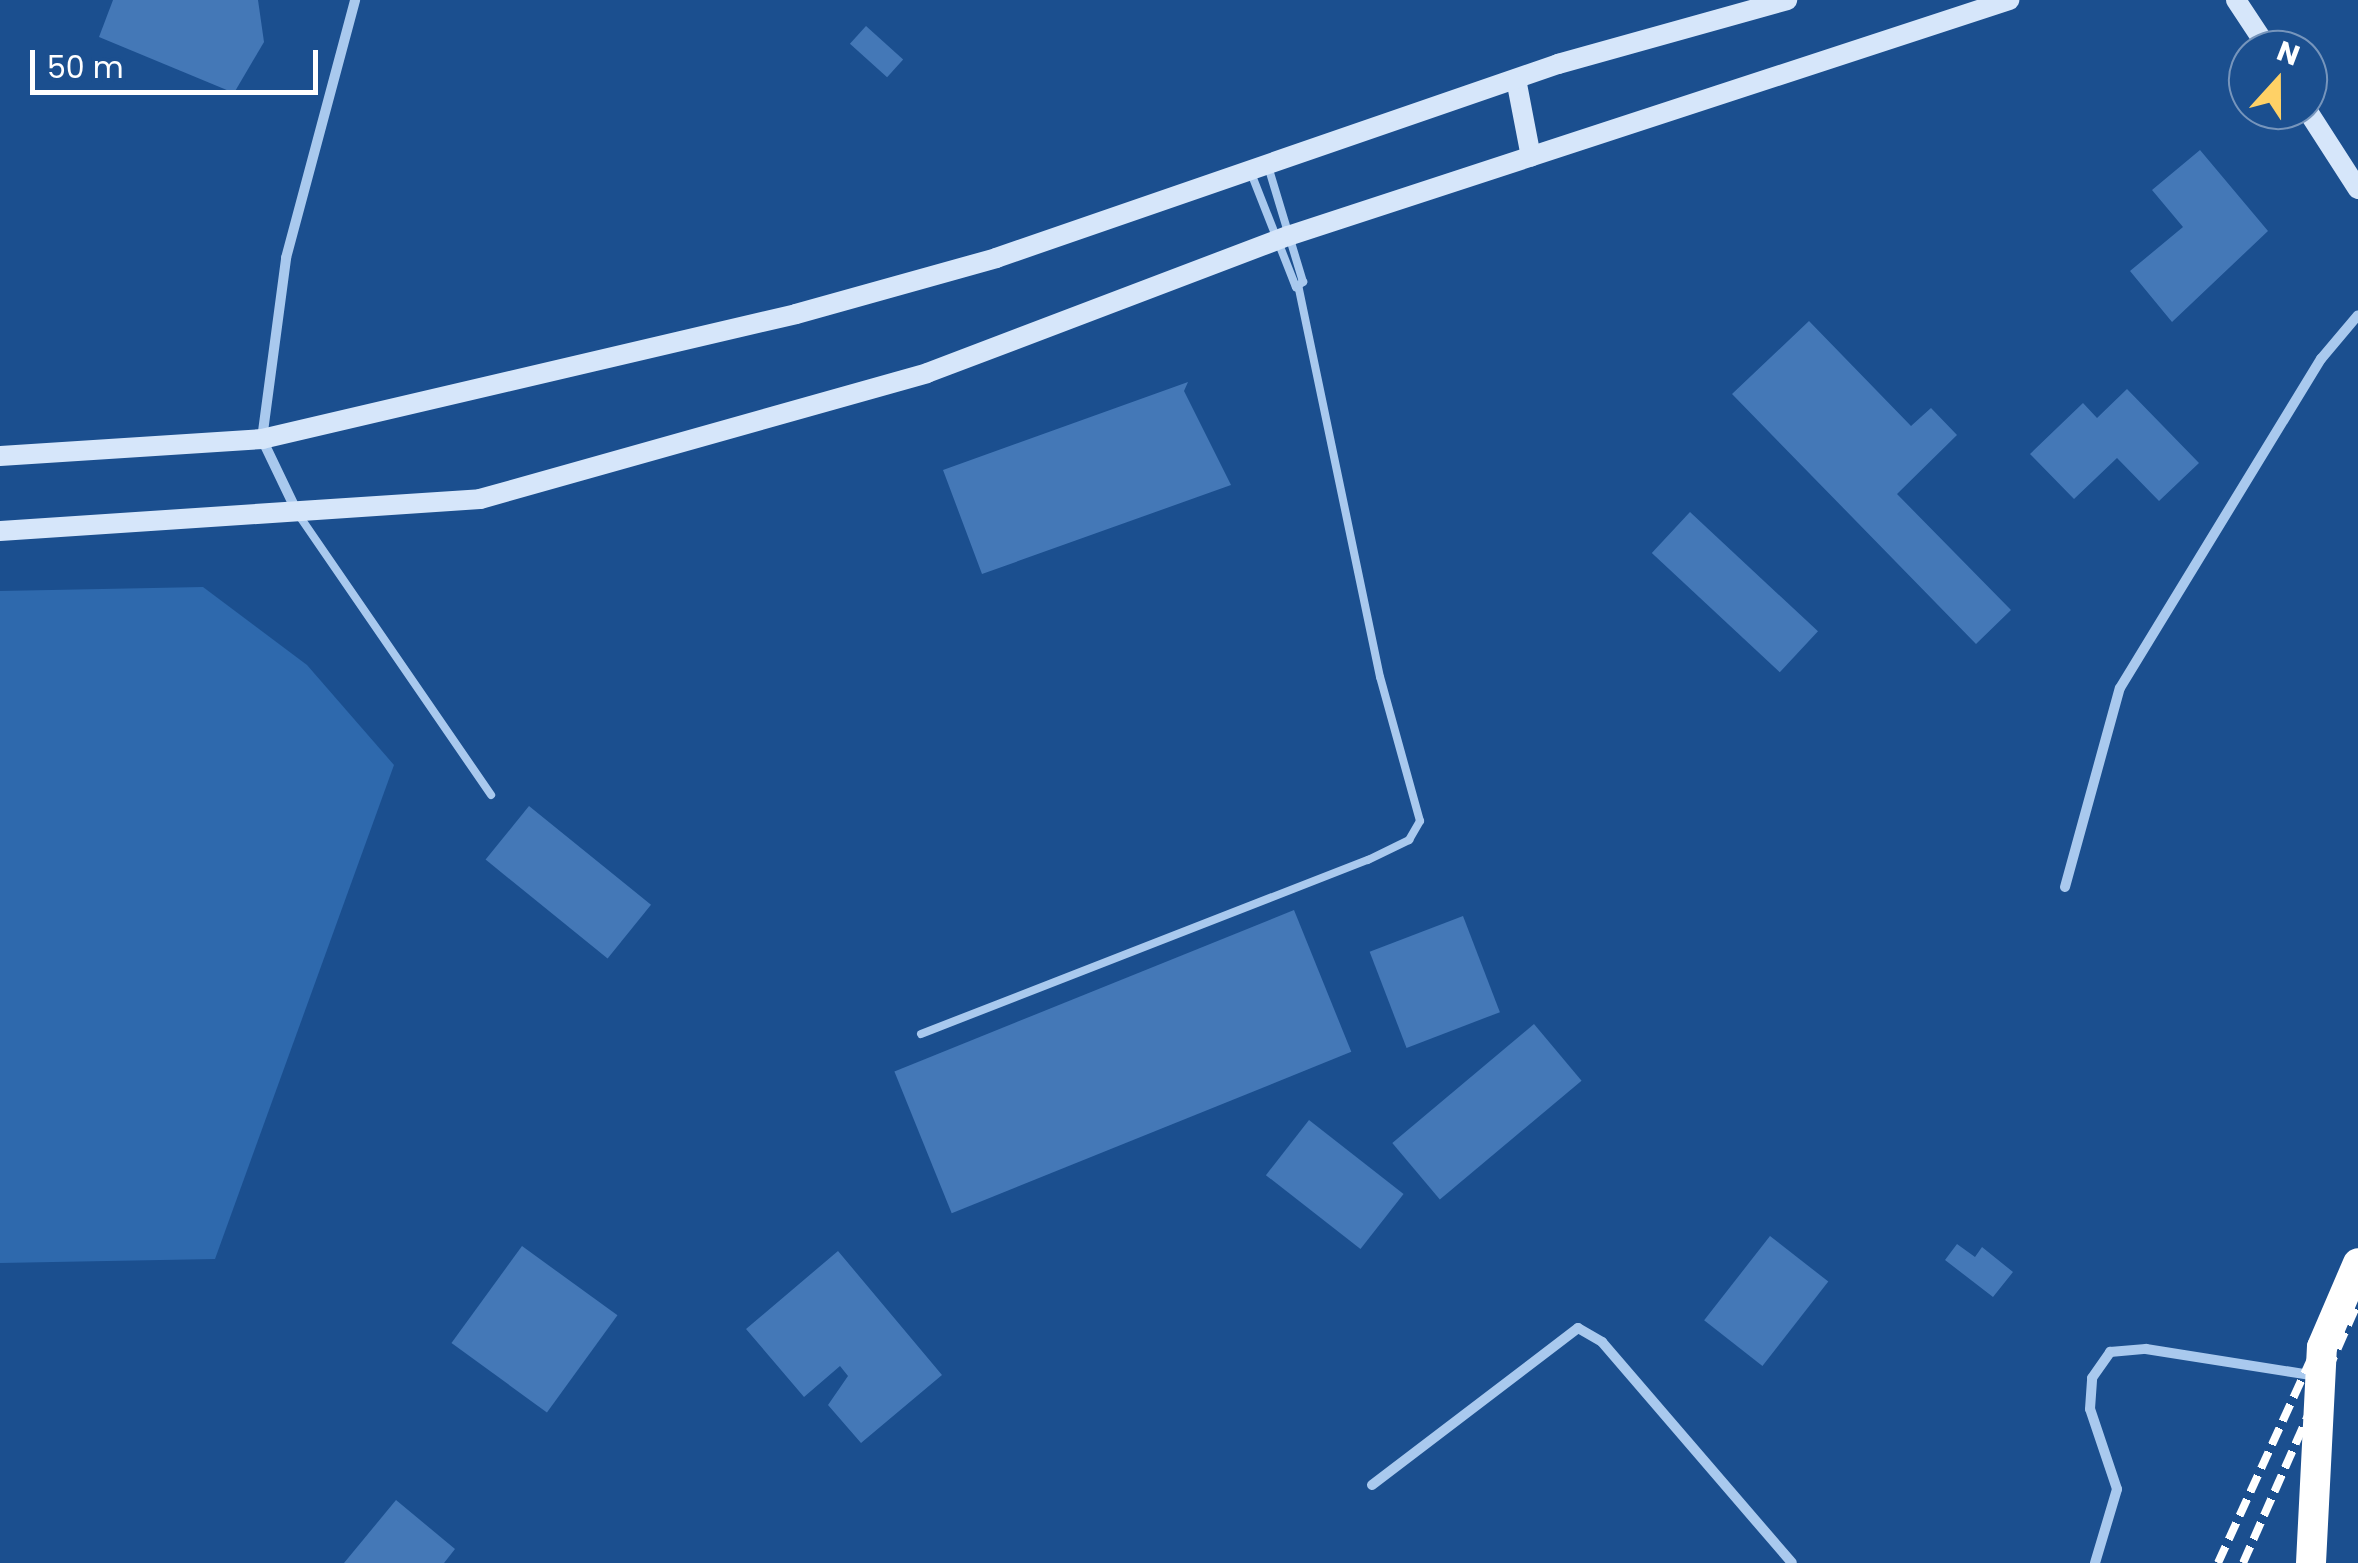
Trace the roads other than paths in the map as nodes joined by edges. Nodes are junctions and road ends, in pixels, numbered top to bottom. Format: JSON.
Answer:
{"nodes":[{"id":1,"x":355,"y":0,"type":"edge"},
{"id":2,"x":1787,"y":0,"type":"edge"},
{"id":3,"x":2009,"y":0,"type":"edge"},
{"id":4,"x":2236,"y":0,"type":"edge"},
{"id":5,"x":2256,"y":30,"type":"edge"},
{"id":6,"x":1516,"y":79,"type":"junction"},
{"id":7,"x":2320,"y":130,"type":"edge"},
{"id":8,"x":1531,"y":156,"type":"junction"},
{"id":9,"x":1259,"y":170,"type":"junction"},
{"id":10,"x":2358,"y":188,"type":"edge"},
{"id":11,"x":1281,"y":238,"type":"junction"},
{"id":12,"x":1298,"y":286,"type":"junction"},
{"id":13,"x":2358,"y":315,"type":"edge"},
{"id":14,"x":262,"y":439,"type":"junction"},
{"id":15,"x":0,"y":456,"type":"edge"},
{"id":16,"x":298,"y":514,"type":"junction"},
{"id":17,"x":0,"y":530,"type":"edge"},
{"id":18,"x":491,"y":795,"type":"dead end"},
{"id":19,"x":2065,"y":886,"type":"dead end"},
{"id":20,"x":921,"y":1034,"type":"dead end"},
{"id":21,"x":2358,"y":1263,"type":"edge"},
{"id":22,"x":2320,"y":1377,"type":"junction"},
{"id":23,"x":1372,"y":1485,"type":"dead end"},
{"id":24,"x":1792,"y":1563,"type":"edge"},
{"id":25,"x":2094,"y":1563,"type":"edge"},
{"id":26,"x":2311,"y":1563,"type":"edge"}],
"edges":[{"from":1,"to":14,"type":"street"},
{"from":2,"to":6,"type":"main road"},
{"from":3,"to":8,"type":"main road"},
{"from":4,"to":5,"type":"main road"},
{"from":6,"to":8,"type":"main road"},
{"from":6,"to":9,"type":"main road"},
{"from":7,"to":10,"type":"main road"},
{"from":8,"to":11,"type":"main road"},
{"from":9,"to":11,"type":"lane"},
{"from":9,"to":11,"type":"lane"},
{"from":9,"to":14,"type":"main road"},
{"from":11,"to":12,"type":"lane"},
{"from":11,"to":12,"type":"lane"},
{"from":11,"to":16,"type":"main road"},
{"from":12,"to":20,"type":"lane"},
{"from":13,"to":19,"type":"street"},
{"from":14,"to":15,"type":"main road"},
{"from":14,"to":16,"type":"street"},
{"from":16,"to":17,"type":"main road"},
{"from":16,"to":18,"type":"lane"},
{"from":21,"to":22,"type":"highway"},
{"from":22,"to":25,"type":"street"},
{"from":22,"to":26,"type":"highway"},
{"from":23,"to":24,"type":"street"}]}
